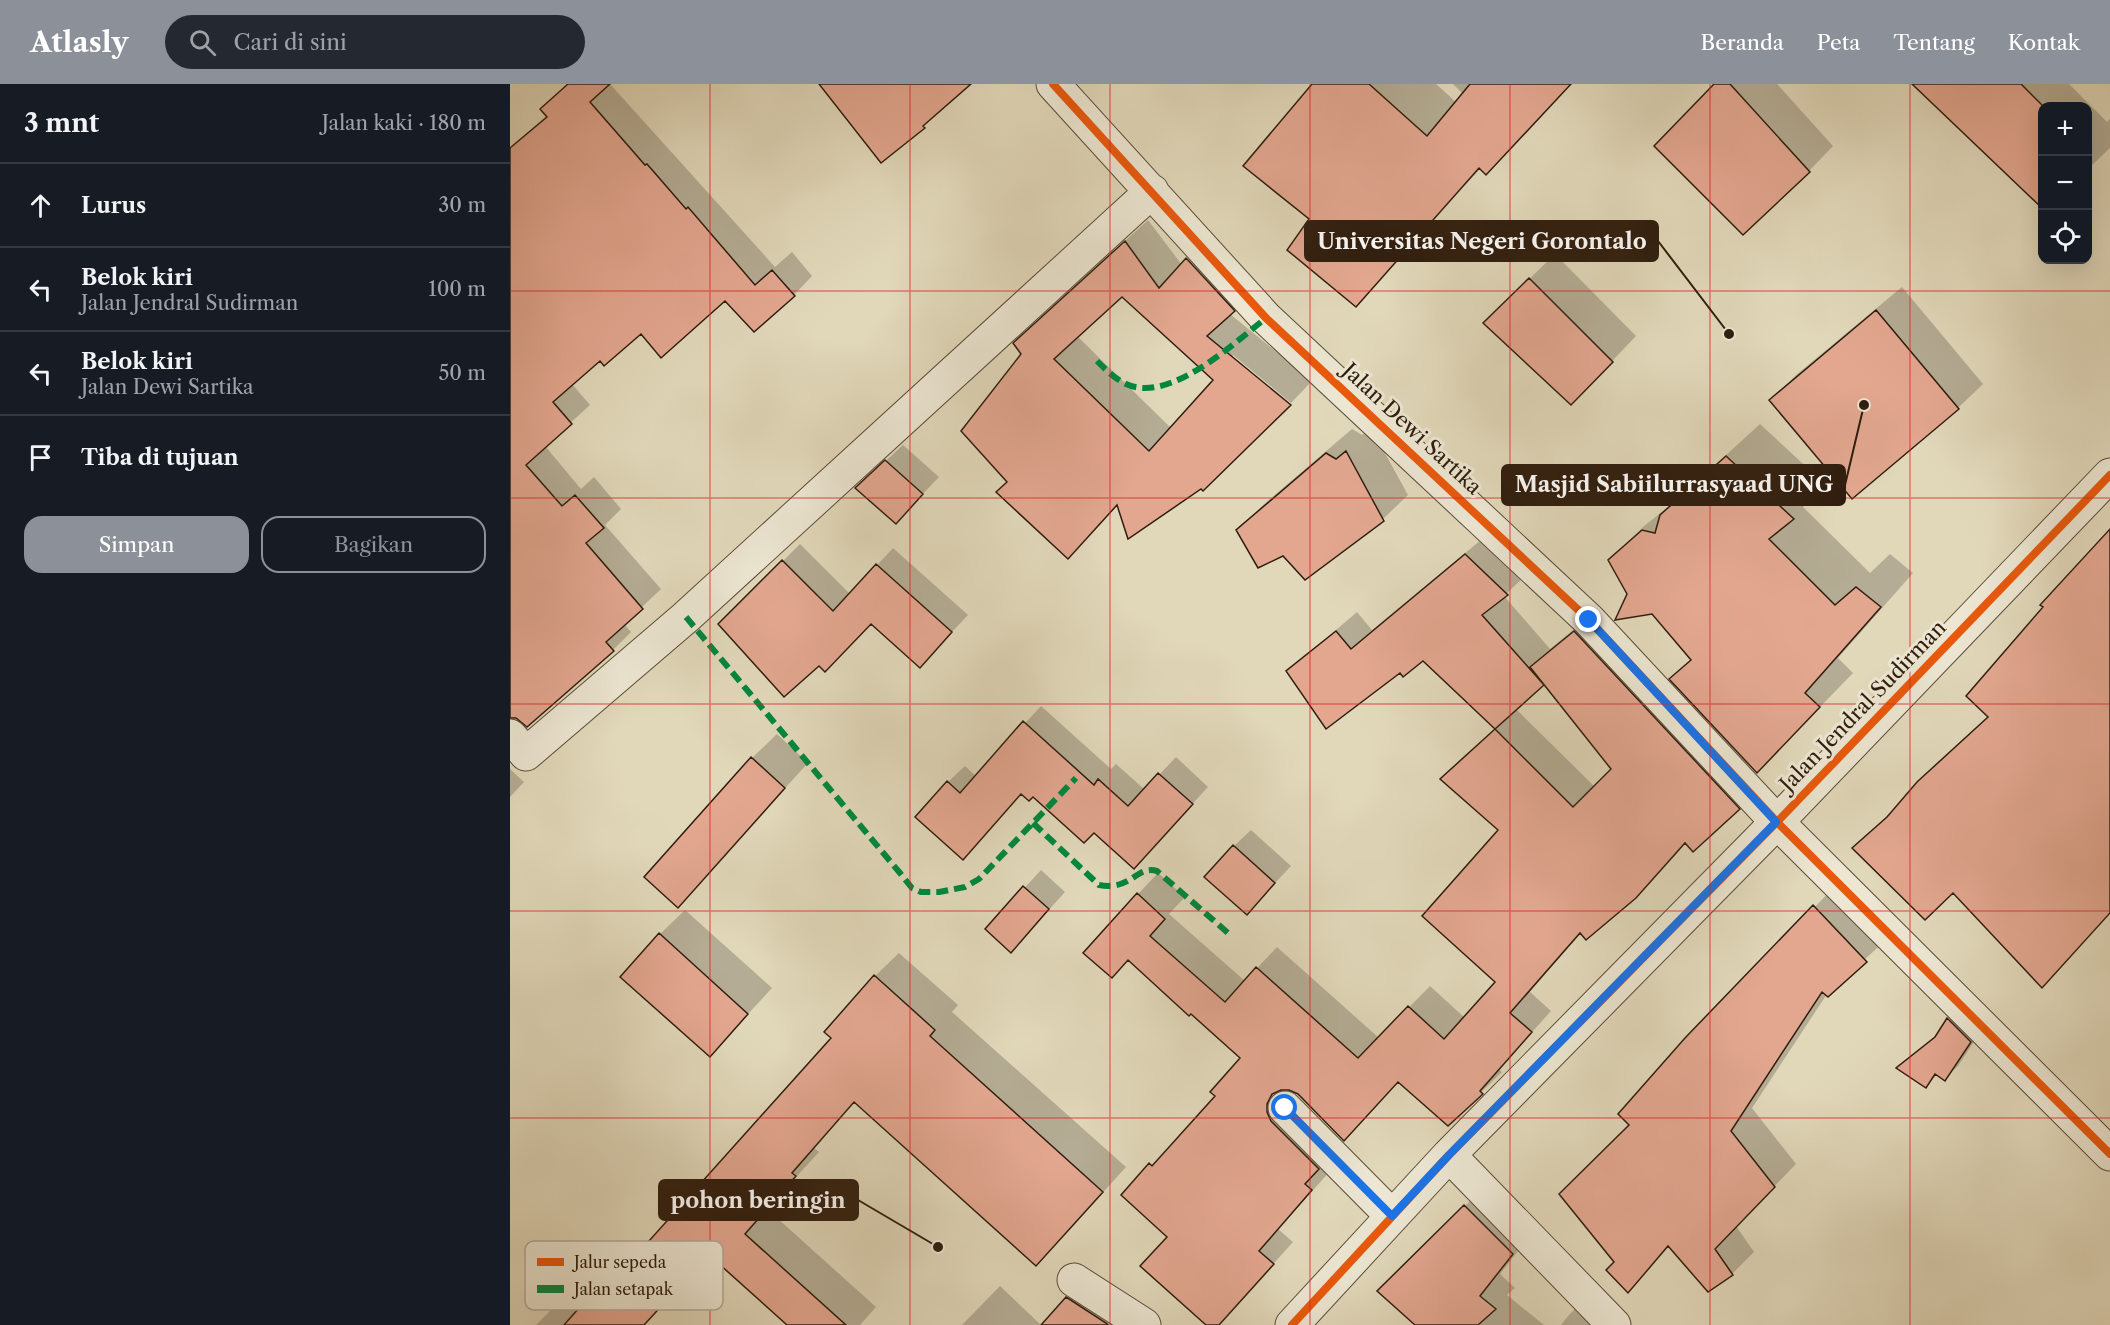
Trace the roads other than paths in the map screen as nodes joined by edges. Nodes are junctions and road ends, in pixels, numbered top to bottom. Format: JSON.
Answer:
{"nodes":[{"id":1,"x":1053,"y":84,"type":"edge"},
{"id":2,"x":1152,"y":191,"type":"junction"},
{"id":3,"x":2110,"y":475,"type":"edge"},
{"id":4,"x":510,"y":735,"type":"edge"},
{"id":5,"x":1776,"y":822,"type":"junction"},
{"id":6,"x":1285,"y":1108,"type":"dead end"},
{"id":7,"x":2110,"y":1154,"type":"edge"},
{"id":8,"x":1449,"y":1155,"type":"junction"},
{"id":9,"x":1392,"y":1216,"type":"junction"},
{"id":10,"x":1074,"y":1280,"type":"dead end"},
{"id":11,"x":1144,"y":1325,"type":"edge"},
{"id":12,"x":1292,"y":1325,"type":"edge"},
{"id":13,"x":1614,"y":1325,"type":"edge"}],
"edges":[{"from":1,"to":2,"type":"street","name":"Jalan Dewi Sartika"},
{"from":2,"to":4,"type":"street"},
{"from":2,"to":5,"type":"street","name":"Jalan Dewi Sartika"},
{"from":3,"to":5,"type":"street","name":"Jalan Jendral Sudirman"},
{"from":5,"to":7,"type":"street","name":"Jalan Dewi Sartika"},
{"from":5,"to":8,"type":"street","name":"Jalan Jendral Sudirman"},
{"from":6,"to":9,"type":"street"},
{"from":8,"to":9,"type":"street","name":"Jalan Jendral Sudirman"},
{"from":8,"to":13,"type":"street"},
{"from":9,"to":12,"type":"street","name":"Jalan Jendral Sudirman"},
{"from":10,"to":11,"type":"street"}]}
